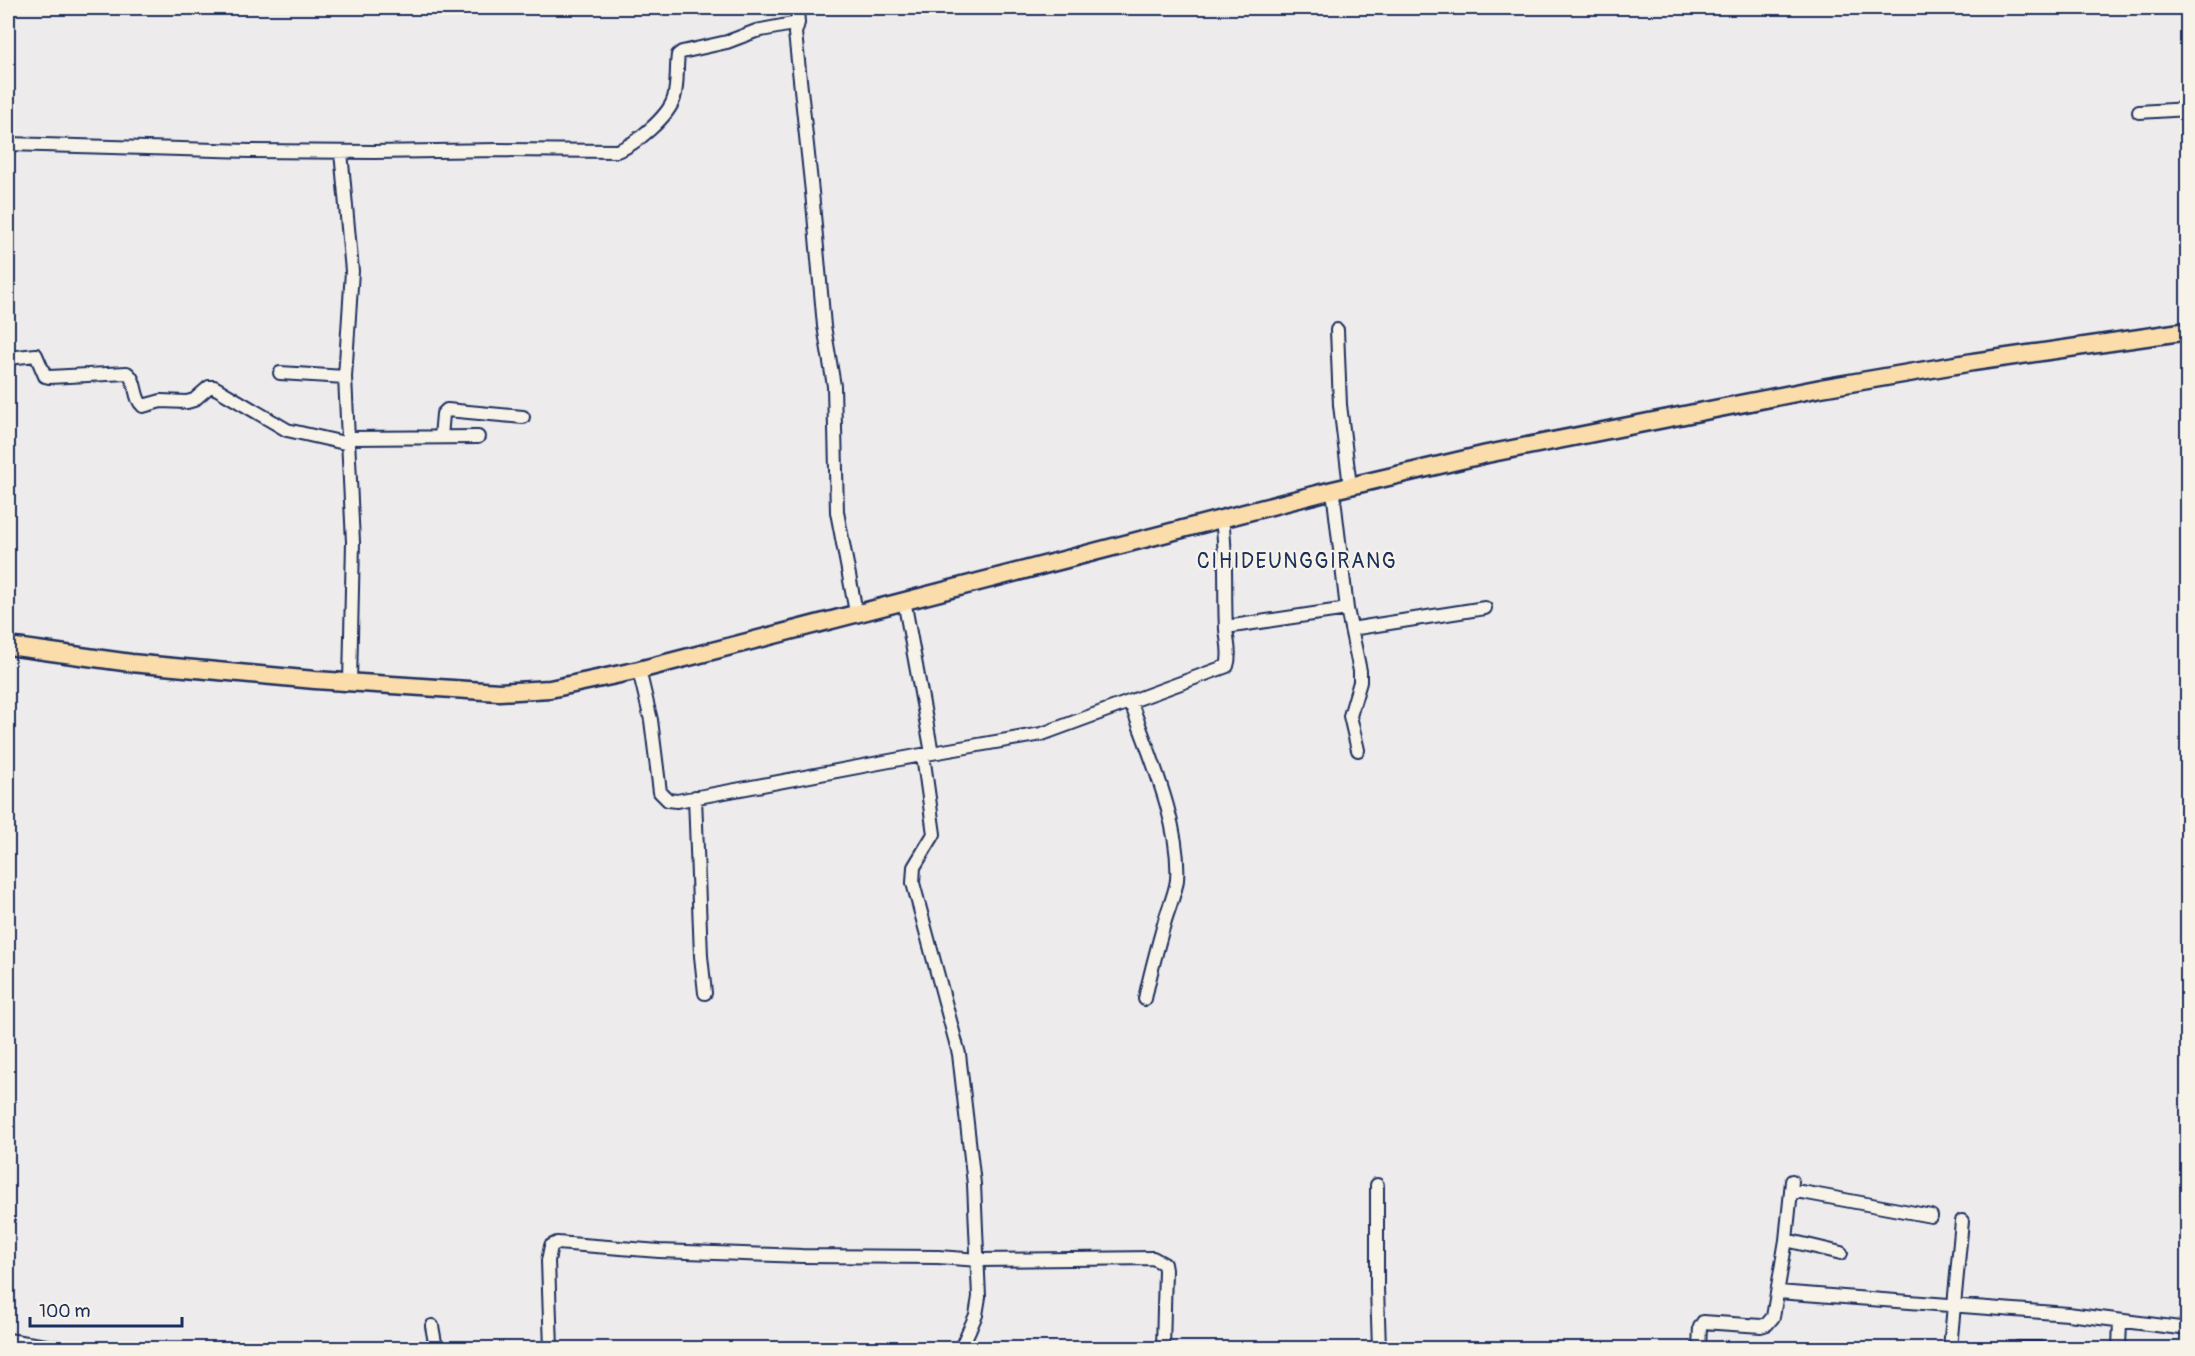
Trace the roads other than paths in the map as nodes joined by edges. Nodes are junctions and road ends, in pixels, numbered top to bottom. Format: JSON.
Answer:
{"nodes":[{"id":1,"x":797,"y":8,"type":"edge"},
{"id":2,"x":798,"y":23,"type":"junction"},
{"id":3,"x":2187,"y":109,"type":"edge"},
{"id":4,"x":2139,"y":112,"type":"dead end"},
{"id":5,"x":8,"y":144,"type":"edge"},
{"id":6,"x":341,"y":152,"type":"junction"},
{"id":7,"x":1337,"y":330,"type":"dead end"},
{"id":8,"x":2187,"y":331,"type":"edge"},
{"id":9,"x":8,"y":358,"type":"edge"},
{"id":10,"x":280,"y":373,"type":"dead end"},
{"id":11,"x":345,"y":377,"type":"junction"},
{"id":12,"x":523,"y":417,"type":"dead end"},
{"id":13,"x":441,"y":437,"type":"junction"},
{"id":14,"x":478,"y":437,"type":"dead end"},
{"id":15,"x":349,"y":441,"type":"junction"},
{"id":16,"x":1350,"y":486,"type":"junction"},
{"id":17,"x":1333,"y":490,"type":"junction"},
{"id":18,"x":1222,"y":519,"type":"junction"},
{"id":19,"x":904,"y":600,"type":"junction"},
{"id":20,"x":1485,"y":608,"type":"dead end"},
{"id":21,"x":1347,"y":609,"type":"junction"},
{"id":22,"x":856,"y":612,"type":"junction"},
{"id":23,"x":1226,"y":627,"type":"junction"},
{"id":24,"x":1351,"y":629,"type":"junction"},
{"id":25,"x":8,"y":646,"type":"edge"},
{"id":26,"x":639,"y":670,"type":"junction"},
{"id":27,"x":350,"y":682,"type":"junction"},
{"id":28,"x":1131,"y":703,"type":"junction"},
{"id":29,"x":1358,"y":750,"type":"dead end"},
{"id":30,"x":928,"y":754,"type":"junction"},
{"id":31,"x":695,"y":797,"type":"junction"},
{"id":32,"x":705,"y":993,"type":"dead end"},
{"id":33,"x":1144,"y":999,"type":"dead end"},
{"id":34,"x":1377,"y":1185,"type":"dead end"},
{"id":35,"x":1931,"y":1216,"type":"dead end"},
{"id":36,"x":1962,"y":1221,"type":"dead end"},
{"id":37,"x":1786,"y":1240,"type":"junction"},
{"id":38,"x":1841,"y":1253,"type":"dead end"},
{"id":39,"x":979,"y":1260,"type":"junction"},
{"id":40,"x":1778,"y":1292,"type":"junction"},
{"id":41,"x":1954,"y":1307,"type":"junction"},
{"id":42,"x":2120,"y":1321,"type":"junction"},
{"id":43,"x":432,"y":1326,"type":"dead end"},
{"id":44,"x":2187,"y":1329,"type":"edge"},
{"id":45,"x":8,"y":1340,"type":"edge"},
{"id":46,"x":56,"y":1348,"type":"edge"},
{"id":47,"x":436,"y":1348,"type":"edge"},
{"id":48,"x":550,"y":1348,"type":"edge"},
{"id":49,"x":961,"y":1348,"type":"edge"},
{"id":50,"x":1163,"y":1348,"type":"edge"},
{"id":51,"x":1379,"y":1348,"type":"edge"},
{"id":52,"x":1699,"y":1348,"type":"edge"},
{"id":53,"x":1950,"y":1348,"type":"edge"},
{"id":54,"x":2018,"y":1348,"type":"edge"},
{"id":55,"x":2040,"y":1348,"type":"edge"},
{"id":56,"x":2119,"y":1348,"type":"edge"}],
"edges":[{"from":1,"to":2,"type":"street"},
{"from":2,"to":6,"type":"street"},
{"from":2,"to":22,"type":"street"},
{"from":3,"to":4,"type":"street"},
{"from":5,"to":6,"type":"street"},
{"from":6,"to":11,"type":"street"},
{"from":7,"to":16,"type":"street"},
{"from":8,"to":16,"type":"main road"},
{"from":9,"to":15,"type":"street"},
{"from":10,"to":11,"type":"street"},
{"from":11,"to":15,"type":"street"},
{"from":12,"to":13,"type":"street"},
{"from":13,"to":14,"type":"street"},
{"from":13,"to":15,"type":"street"},
{"from":15,"to":27,"type":"street"},
{"from":16,"to":17,"type":"main road"},
{"from":17,"to":18,"type":"main road"},
{"from":17,"to":21,"type":"street"},
{"from":18,"to":19,"type":"main road"},
{"from":18,"to":23,"type":"street"},
{"from":19,"to":22,"type":"main road"},
{"from":19,"to":30,"type":"street"},
{"from":20,"to":24,"type":"street"},
{"from":21,"to":23,"type":"street"},
{"from":21,"to":24,"type":"street"},
{"from":22,"to":26,"type":"main road"},
{"from":23,"to":28,"type":"street"},
{"from":24,"to":29,"type":"street"},
{"from":25,"to":27,"type":"main road"},
{"from":26,"to":27,"type":"main road"},
{"from":26,"to":31,"type":"street"},
{"from":28,"to":30,"type":"street"},
{"from":28,"to":33,"type":"street"},
{"from":30,"to":31,"type":"street"},
{"from":30,"to":39,"type":"street"},
{"from":31,"to":32,"type":"street"},
{"from":34,"to":51,"type":"street"},
{"from":35,"to":37,"type":"street"},
{"from":36,"to":41,"type":"street"},
{"from":37,"to":38,"type":"street"},
{"from":37,"to":40,"type":"street"},
{"from":39,"to":48,"type":"street"},
{"from":39,"to":49,"type":"street"},
{"from":39,"to":50,"type":"street"},
{"from":40,"to":41,"type":"street"},
{"from":40,"to":52,"type":"street"},
{"from":41,"to":42,"type":"street"},
{"from":41,"to":53,"type":"street"},
{"from":42,"to":44,"type":"street"},
{"from":42,"to":56,"type":"street"},
{"from":43,"to":47,"type":"street"},
{"from":45,"to":46,"type":"street"},
{"from":54,"to":55,"type":"street"}]}
